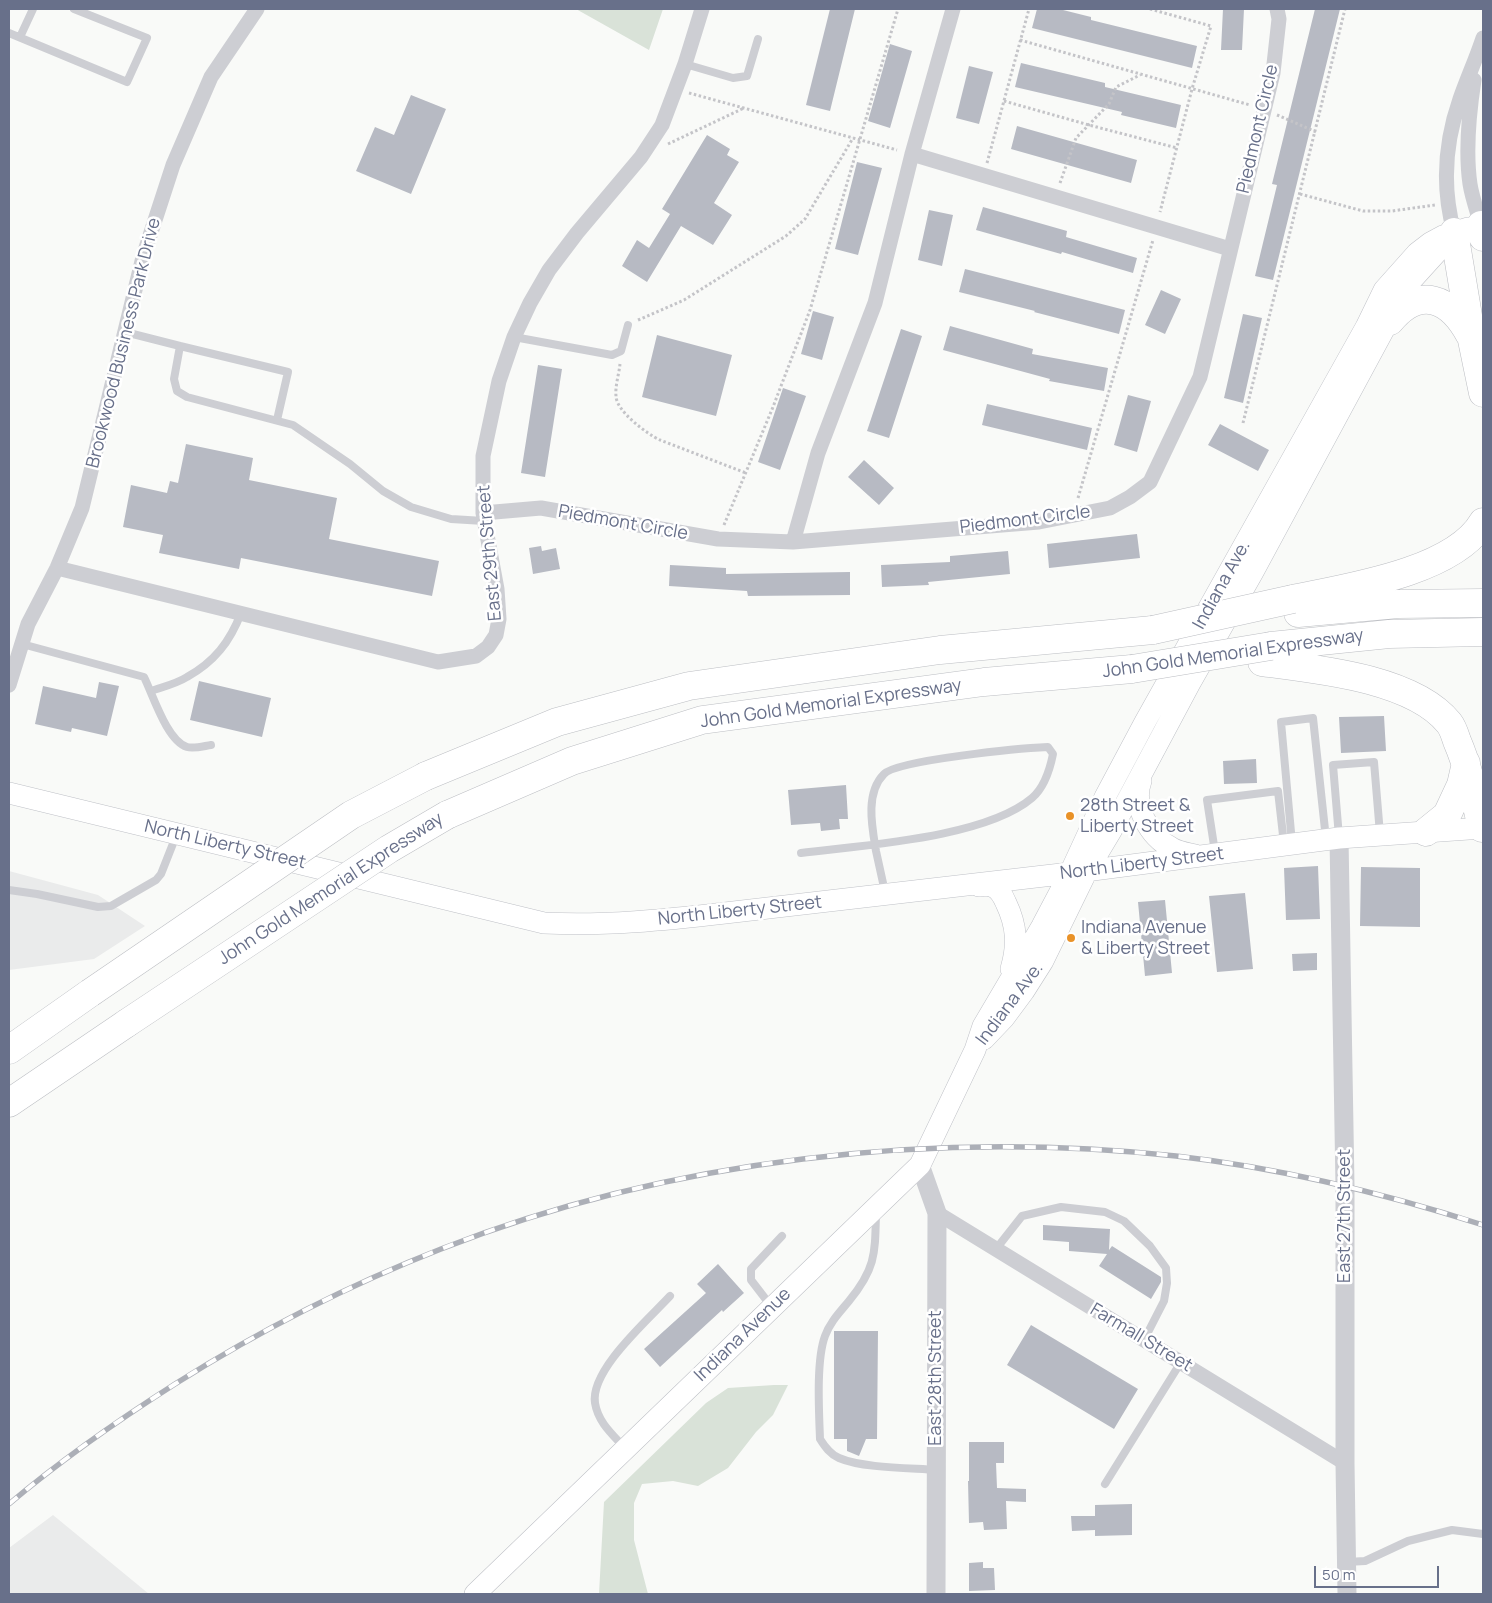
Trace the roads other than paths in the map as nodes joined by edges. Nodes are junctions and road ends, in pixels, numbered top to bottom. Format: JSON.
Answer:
{"nodes":[{"id":1,"x":32,"y":9,"type":"edge"},
{"id":2,"x":74,"y":9,"type":"edge"},
{"id":3,"x":255,"y":9,"type":"edge"},
{"id":4,"x":702,"y":9,"type":"edge"},
{"id":5,"x":953,"y":9,"type":"edge"},
{"id":6,"x":1277,"y":9,"type":"edge"},
{"id":7,"x":9,"y":32,"type":"edge"},
{"id":8,"x":20,"y":37,"type":"junction"},
{"id":9,"x":758,"y":39,"type":"dead end"},
{"id":10,"x":1482,"y":47,"type":"edge"},
{"id":11,"x":685,"y":64,"type":"junction"},
{"id":12,"x":912,"y":154,"type":"junction"},
{"id":13,"x":1482,"y":229,"type":"edge"},
{"id":14,"x":1454,"y":232,"type":"junction"},
{"id":15,"x":1230,"y":249,"type":"junction"},
{"id":16,"x":1390,"y":321,"type":"junction"},
{"id":17,"x":628,"y":325,"type":"road end"},
{"id":18,"x":125,"y":332,"type":"junction"},
{"id":19,"x":514,"y":337,"type":"junction"},
{"id":20,"x":1472,"y":340,"type":"junction"},
{"id":21,"x":180,"y":346,"type":"junction"},
{"id":22,"x":1483,"y":393,"type":"edge"},
{"id":23,"x":277,"y":420,"type":"junction"},
{"id":24,"x":483,"y":517,"type":"junction"},
{"id":25,"x":1483,"y":522,"type":"edge"},
{"id":26,"x":793,"y":542,"type":"junction"},
{"id":27,"x":57,"y":568,"type":"junction"},
{"id":28,"x":1483,"y":603,"type":"edge"},
{"id":29,"x":1291,"y":606,"type":"junction"},
{"id":30,"x":240,"y":613,"type":"junction"},
{"id":31,"x":1483,"y":632,"type":"edge"},
{"id":32,"x":22,"y":644,"type":"junction"},
{"id":33,"x":1266,"y":654,"type":"junction"},
{"id":34,"x":9,"y":685,"type":"edge"},
{"id":35,"x":151,"y":691,"type":"junction"},
{"id":36,"x":211,"y":745,"type":"dead end"},
{"id":37,"x":1466,"y":762,"type":"junction"},
{"id":38,"x":1146,"y":765,"type":"junction"},
{"id":39,"x":9,"y":793,"type":"edge"},
{"id":40,"x":1483,"y":828,"type":"edge"},
{"id":41,"x":1426,"y":832,"type":"junction"},
{"id":42,"x":177,"y":834,"type":"junction"},
{"id":43,"x":1380,"y":836,"type":"junction"},
{"id":44,"x":1333,"y":839,"type":"junction"},
{"id":45,"x":875,"y":844,"type":"junction"},
{"id":46,"x":1288,"y":845,"type":"junction"},
{"id":47,"x":801,"y":853,"type":"dead end"},
{"id":48,"x":1209,"y":855,"type":"junction"},
{"id":49,"x":1079,"y":872,"type":"junction"},
{"id":50,"x":961,"y":886,"type":"junction"},
{"id":51,"x":9,"y":890,"type":"edge"},
{"id":52,"x":886,"y":894,"type":"junction"},
{"id":53,"x":1004,"y":989,"type":"junction"},
{"id":54,"x":9,"y":1050,"type":"edge"},
{"id":55,"x":975,"y":1050,"type":"junction"},
{"id":56,"x":9,"y":1103,"type":"edge"},
{"id":57,"x":920,"y":1165,"type":"junction"},
{"id":58,"x":876,"y":1207,"type":"junction"},
{"id":59,"x":937,"y":1213,"type":"junction"},
{"id":60,"x":782,"y":1236,"type":"dead end"},
{"id":61,"x":996,"y":1249,"type":"junction"},
{"id":62,"x":670,"y":1296,"type":"dead end"},
{"id":63,"x":772,"y":1308,"type":"junction"},
{"id":64,"x":1144,"y":1340,"type":"junction"},
{"id":65,"x":1181,"y":1362,"type":"junction"},
{"id":66,"x":626,"y":1449,"type":"junction"},
{"id":67,"x":1345,"y":1463,"type":"junction"},
{"id":68,"x":936,"y":1470,"type":"junction"},
{"id":69,"x":1106,"y":1484,"type":"dead end"},
{"id":70,"x":1483,"y":1534,"type":"edge"},
{"id":71,"x":1347,"y":1562,"type":"junction"},
{"id":72,"x":474,"y":1594,"type":"edge"},
{"id":73,"x":936,"y":1594,"type":"edge"},
{"id":74,"x":1347,"y":1594,"type":"edge"}],
"edges":[{"from":1,"to":8,"type":"lane"},
{"from":2,"to":8,"type":"lane"},
{"from":3,"to":18,"type":"street","name":"Brookwood Business Park Drive"},
{"from":4,"to":11,"type":"street","name":"East 29th Street"},
{"from":5,"to":12,"type":"street"},
{"from":6,"to":15,"type":"street","name":"Piedmont Circle"},
{"from":7,"to":8,"type":"lane"},
{"from":9,"to":11,"type":"lane"},
{"from":10,"to":13,"type":"street"},
{"from":10,"to":14,"type":"street"},
{"from":11,"to":19,"type":"street","name":"East 29th Street"},
{"from":12,"to":15,"type":"street"},
{"from":12,"to":26,"type":"street"},
{"from":13,"to":14,"type":"main road","name":"Indiana Ave."},
{"from":14,"to":16,"type":"main road","name":"Indiana Ave."},
{"from":14,"to":20,"type":"highway"},
{"from":14,"to":49,"type":"main road","name":"Indiana Ave."},
{"from":15,"to":26,"type":"street","name":"Piedmont Circle"},
{"from":16,"to":20,"type":"highway"},
{"from":16,"to":38,"type":"main road","name":"Indiana Ave."},
{"from":17,"to":19,"type":"lane"},
{"from":18,"to":21,"type":"lane"},
{"from":18,"to":27,"type":"street","name":"Brookwood Business Park Drive"},
{"from":19,"to":24,"type":"street","name":"East 29th Street"},
{"from":20,"to":22,"type":"highway"},
{"from":21,"to":23,"type":"lane"},
{"from":21,"to":23,"type":"lane"},
{"from":23,"to":24,"type":"lane"},
{"from":24,"to":26,"type":"street","name":"Piedmont Circle"},
{"from":24,"to":30,"type":"street","name":"East 29th Street"},
{"from":25,"to":29,"type":"highway"},
{"from":27,"to":30,"type":"street","name":"East 29th Street"},
{"from":27,"to":32,"type":"street","name":"Brookwood Business Park Drive"},
{"from":28,"to":29,"type":"highway","name":"John Gold Memorial Expressway"},
{"from":29,"to":54,"type":"highway","name":"John Gold Memorial Expressway","bridge":true},
{"from":30,"to":35,"type":"lane"},
{"from":31,"to":33,"type":"highway","name":"John Gold Memorial Expressway"},
{"from":32,"to":34,"type":"street","name":"Brookwood Business Park Drive"},
{"from":32,"to":35,"type":"lane"},
{"from":33,"to":37,"type":"highway"},
{"from":33,"to":56,"type":"highway","name":"John Gold Memorial Expressway","bridge":true},
{"from":35,"to":36,"type":"lane"},
{"from":37,"to":40,"type":"highway"},
{"from":37,"to":41,"type":"highway"},
{"from":38,"to":48,"type":"main road"},
{"from":38,"to":49,"type":"main road","name":"Indiana Ave."},
{"from":39,"to":42,"type":"main road","name":"North Liberty Street"},
{"from":40,"to":41,"type":"main road","name":"North Liberty Street"},
{"from":41,"to":43,"type":"main road","name":"North Liberty Street"},
{"from":42,"to":51,"type":"lane"},
{"from":42,"to":52,"type":"main road","name":"North Liberty Street"},
{"from":43,"to":44,"type":"main road","name":"North Liberty Street"},
{"from":43,"to":44,"type":"lane"},
{"from":44,"to":46,"type":"main road","name":"North Liberty Street"},
{"from":44,"to":46,"type":"lane"},
{"from":44,"to":67,"type":"street","name":"East 27th Street"},
{"from":45,"to":45,"type":"lane"},
{"from":45,"to":47,"type":"lane"},
{"from":45,"to":52,"type":"lane"},
{"from":46,"to":48,"type":"main road","name":"North Liberty Street"},
{"from":46,"to":48,"type":"lane"},
{"from":48,"to":49,"type":"main road","name":"North Liberty Street"},
{"from":49,"to":50,"type":"main road","name":"North Liberty Street"},
{"from":49,"to":53,"type":"main road","name":"Indiana Ave."},
{"from":49,"to":55,"type":"main road","name":"Indiana Ave."},
{"from":50,"to":52,"type":"main road","name":"North Liberty Street"},
{"from":50,"to":53,"type":"main road"},
{"from":53,"to":55,"type":"main road","name":"Indiana Ave."},
{"from":55,"to":57,"type":"main road","name":"Indiana Avenue"},
{"from":57,"to":58,"type":"main road","name":"Indiana Avenue"},
{"from":57,"to":59,"type":"street","name":"East 28th Street"},
{"from":58,"to":63,"type":"main road","name":"Indiana Avenue"},
{"from":58,"to":68,"type":"lane"},
{"from":59,"to":61,"type":"street","name":"Farmall Street"},
{"from":59,"to":68,"type":"street","name":"East 28th Street"},
{"from":60,"to":63,"type":"lane"},
{"from":61,"to":64,"type":"street","name":"Farmall Street"},
{"from":61,"to":64,"type":"lane"},
{"from":62,"to":66,"type":"lane"},
{"from":63,"to":66,"type":"main road","name":"Indiana Avenue"},
{"from":64,"to":65,"type":"street","name":"Farmall Street"},
{"from":65,"to":67,"type":"street","name":"Farmall Street"},
{"from":65,"to":69,"type":"lane"},
{"from":66,"to":72,"type":"main road","name":"Indiana Avenue"},
{"from":67,"to":71,"type":"street","name":"East 27th Street"},
{"from":68,"to":73,"type":"street","name":"East 28th Street"},
{"from":70,"to":71,"type":"lane"},
{"from":71,"to":74,"type":"street","name":"East 27th Street"}]}
